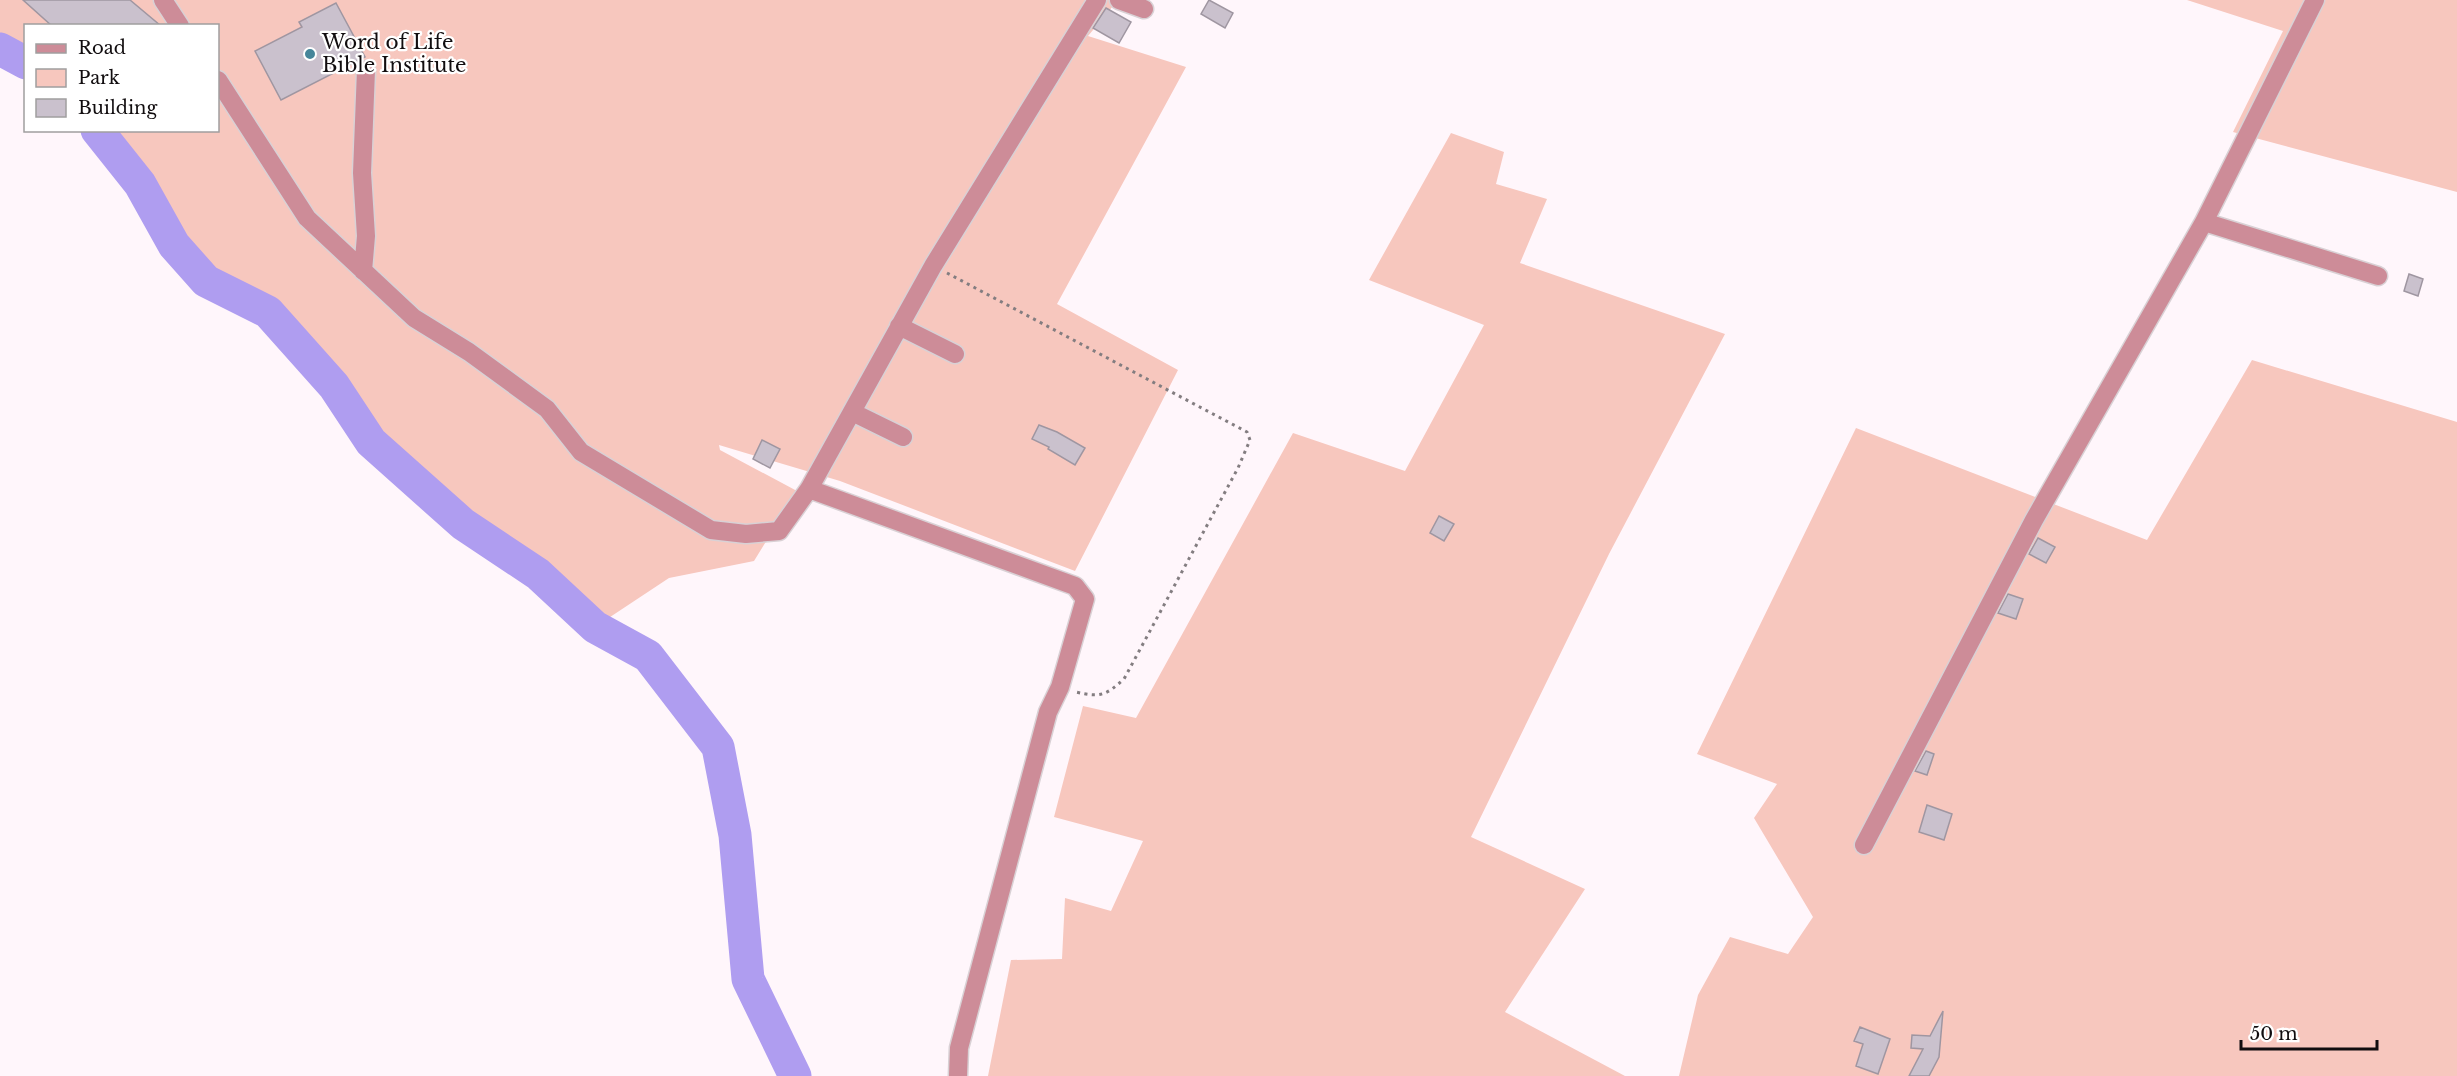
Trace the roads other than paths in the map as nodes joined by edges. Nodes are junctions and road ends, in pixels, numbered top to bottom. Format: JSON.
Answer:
{"nodes":[{"id":1,"x":163,"y":0,"type":"edge"},
{"id":2,"x":1097,"y":0,"type":"edge"},
{"id":3,"x":1119,"y":0,"type":"edge"},
{"id":4,"x":2315,"y":0,"type":"edge"},
{"id":5,"x":1144,"y":9,"type":"dead end"},
{"id":6,"x":179,"y":24,"type":"edge"},
{"id":7,"x":366,"y":70,"type":"dead end"},
{"id":8,"x":219,"y":82,"type":"edge"},
{"id":9,"x":2204,"y":222,"type":"junction"},
{"id":10,"x":363,"y":271,"type":"junction"},
{"id":11,"x":2378,"y":276,"type":"dead end"},
{"id":12,"x":900,"y":326,"type":"junction"},
{"id":13,"x":955,"y":354,"type":"dead end"},
{"id":14,"x":852,"y":411,"type":"junction"},
{"id":15,"x":903,"y":437,"type":"dead end"},
{"id":16,"x":809,"y":489,"type":"junction"},
{"id":17,"x":1864,"y":845,"type":"dead end"},
{"id":18,"x":958,"y":1076,"type":"edge"}],
"edges":[{"from":1,"to":6,"type":"street"},
{"from":2,"to":12,"type":"street"},
{"from":3,"to":5,"type":"street"},
{"from":4,"to":9,"type":"street"},
{"from":7,"to":10,"type":"street"},
{"from":8,"to":10,"type":"street"},
{"from":9,"to":11,"type":"street"},
{"from":9,"to":17,"type":"street"},
{"from":10,"to":16,"type":"street"},
{"from":12,"to":13,"type":"street"},
{"from":12,"to":14,"type":"street"},
{"from":14,"to":15,"type":"street"},
{"from":14,"to":16,"type":"street"},
{"from":16,"to":18,"type":"street"}]}
